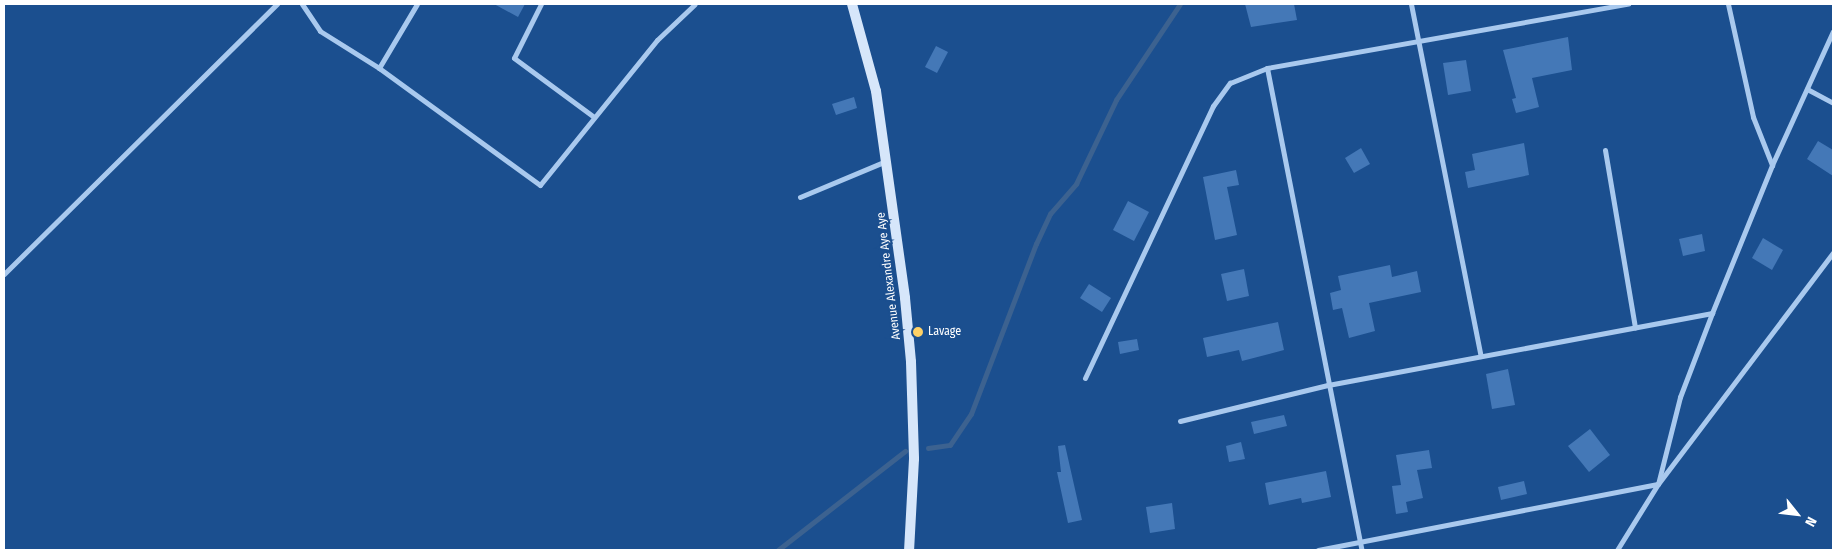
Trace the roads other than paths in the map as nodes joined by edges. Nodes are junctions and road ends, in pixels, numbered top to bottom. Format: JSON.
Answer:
{"nodes":[{"id":1,"x":277,"y":4,"type":"edge"},
{"id":2,"x":302,"y":4,"type":"edge"},
{"id":3,"x":417,"y":4,"type":"edge"},
{"id":4,"x":541,"y":4,"type":"edge"},
{"id":5,"x":695,"y":4,"type":"edge"},
{"id":6,"x":852,"y":4,"type":"edge"},
{"id":7,"x":1411,"y":4,"type":"edge"},
{"id":8,"x":1628,"y":4,"type":"edge"},
{"id":9,"x":1728,"y":4,"type":"edge"},
{"id":10,"x":1833,"y":31,"type":"edge"},
{"id":11,"x":1418,"y":42,"type":"junction"},
{"id":12,"x":379,"y":68,"type":"junction"},
{"id":13,"x":1267,"y":68,"type":"junction"},
{"id":14,"x":1807,"y":89,"type":"junction"},
{"id":15,"x":1833,"y":103,"type":"edge"},
{"id":16,"x":594,"y":117,"type":"junction"},
{"id":17,"x":1605,"y":150,"type":"dead end"},
{"id":18,"x":886,"y":161,"type":"junction"},
{"id":19,"x":1772,"y":165,"type":"junction"},
{"id":20,"x":800,"y":197,"type":"dead end"},
{"id":21,"x":1833,"y":253,"type":"edge"},
{"id":22,"x":4,"y":274,"type":"edge"},
{"id":23,"x":1712,"y":313,"type":"junction"},
{"id":24,"x":1635,"y":327,"type":"junction"},
{"id":25,"x":1481,"y":356,"type":"junction"},
{"id":26,"x":1085,"y":378,"type":"dead end"},
{"id":27,"x":1328,"y":385,"type":"junction"},
{"id":28,"x":1180,"y":421,"type":"dead end"},
{"id":29,"x":1658,"y":484,"type":"junction"},
{"id":30,"x":1360,"y":543,"type":"junction"},
{"id":31,"x":909,"y":550,"type":"edge"},
{"id":32,"x":1318,"y":550,"type":"edge"},
{"id":33,"x":1362,"y":550,"type":"edge"},
{"id":34,"x":1617,"y":550,"type":"edge"}],
"edges":[{"from":1,"to":22,"type":"street"},
{"from":2,"to":12,"type":"street"},
{"from":3,"to":12,"type":"street"},
{"from":4,"to":16,"type":"street"},
{"from":5,"to":16,"type":"street"},
{"from":6,"to":18,"type":"street","name":"Avenue Alexandre Aye Aye"},
{"from":7,"to":11,"type":"street"},
{"from":8,"to":11,"type":"street"},
{"from":9,"to":19,"type":"street"},
{"from":10,"to":14,"type":"street"},
{"from":11,"to":13,"type":"street"},
{"from":11,"to":25,"type":"street"},
{"from":12,"to":16,"type":"street"},
{"from":13,"to":26,"type":"street"},
{"from":13,"to":27,"type":"street"},
{"from":14,"to":15,"type":"street"},
{"from":14,"to":19,"type":"street"},
{"from":17,"to":24,"type":"street"},
{"from":18,"to":20,"type":"street"},
{"from":18,"to":31,"type":"street","name":"Avenue Alexandre Aye Aye"},
{"from":19,"to":23,"type":"street"},
{"from":21,"to":29,"type":"street"},
{"from":23,"to":24,"type":"street"},
{"from":23,"to":29,"type":"street"},
{"from":24,"to":25,"type":"street"},
{"from":25,"to":27,"type":"street"},
{"from":27,"to":28,"type":"street"},
{"from":27,"to":30,"type":"street"},
{"from":29,"to":30,"type":"street"},
{"from":29,"to":34,"type":"street"},
{"from":30,"to":32,"type":"street"},
{"from":30,"to":33,"type":"street"}]}
